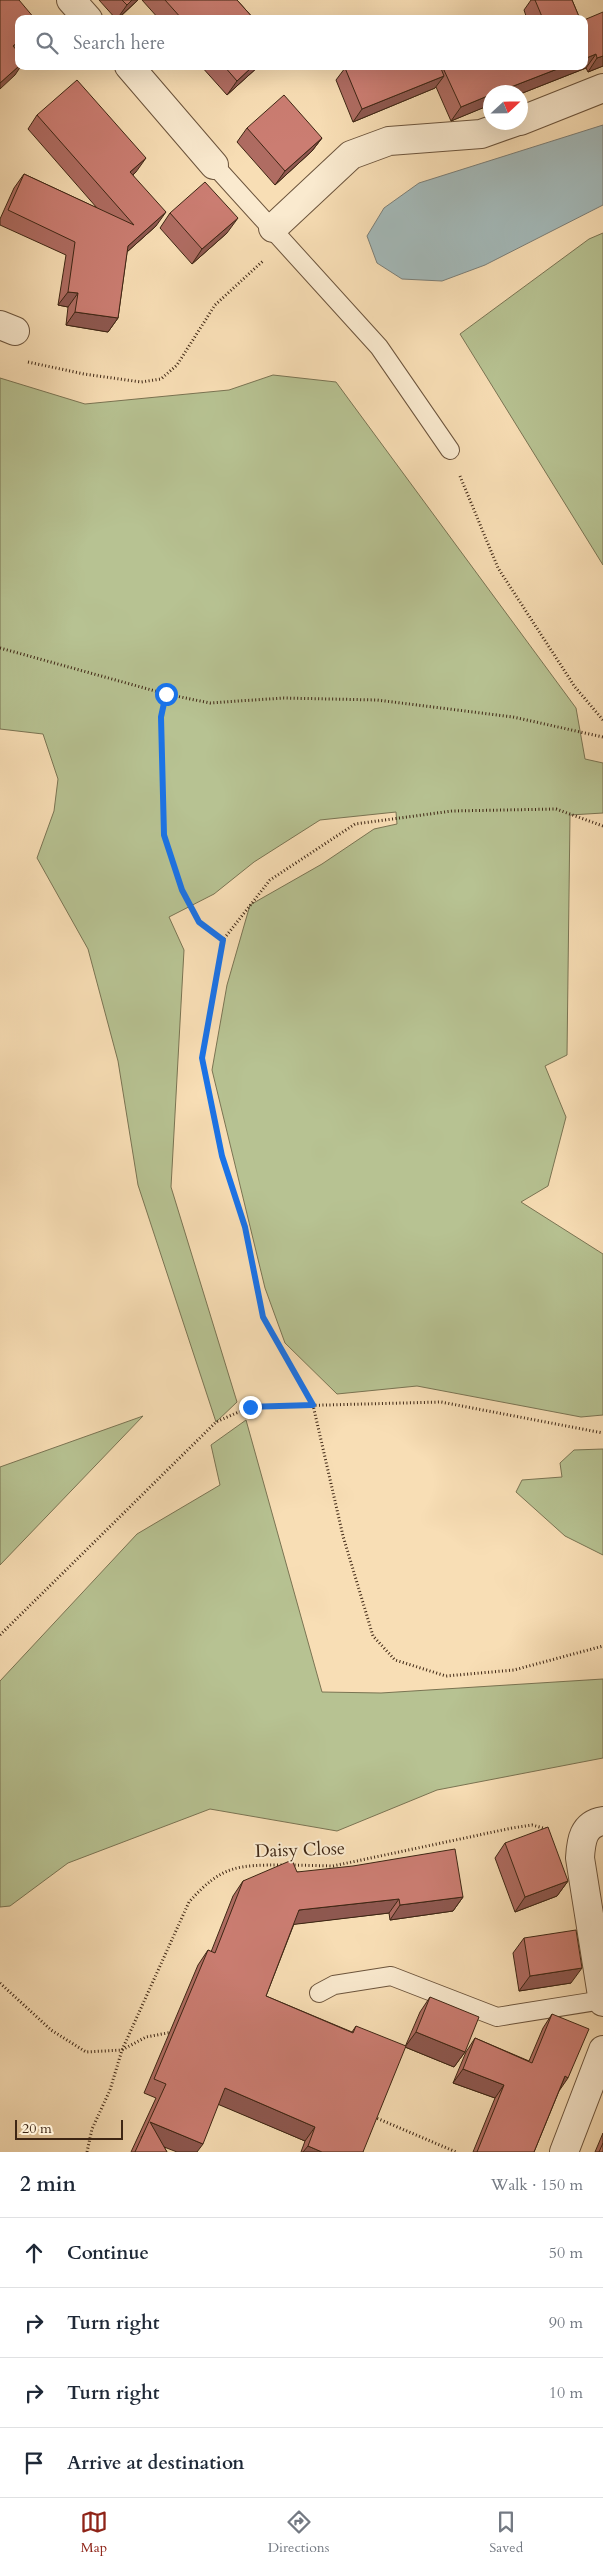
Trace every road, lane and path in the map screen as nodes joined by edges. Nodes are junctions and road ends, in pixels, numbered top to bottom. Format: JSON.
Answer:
{"nodes":[{"id":1,"x":72,"y":0,"type":"edge"},
{"id":2,"x":85,"y":15,"type":"edge"},
{"id":3,"x":132,"y":70,"type":"edge"},
{"id":4,"x":603,"y":88,"type":"edge"},
{"id":5,"x":528,"y":118,"type":"edge"},
{"id":6,"x":492,"y":130,"type":"edge"},
{"id":7,"x":214,"y":165,"type":"joint"},
{"id":8,"x":279,"y":235,"type":"junction"},
{"id":9,"x":20,"y":360,"type":"dead end"},
{"id":10,"x":450,"y":450,"type":"joint"},
{"id":11,"x":0,"y":648,"type":"edge"},
{"id":12,"x":166,"y":694,"type":"junction"},
{"id":13,"x":603,"y":720,"type":"edge"},
{"id":14,"x":603,"y":738,"type":"edge"},
{"id":15,"x":603,"y":826,"type":"edge"},
{"id":16,"x":223,"y":940,"type":"junction"},
{"id":17,"x":313,"y":1405,"type":"junction"},
{"id":18,"x":603,"y":1433,"type":"edge"},
{"id":19,"x":0,"y":1636,"type":"edge"},
{"id":20,"x":603,"y":1646,"type":"edge"},
{"id":21,"x":603,"y":1821,"type":"edge"},
{"id":22,"x":581,"y":1839,"type":"junction"},
{"id":23,"x":0,"y":1983,"type":"edge"},
{"id":24,"x":319,"y":1993,"type":"dead end"},
{"id":25,"x":603,"y":2001,"type":"edge"},
{"id":26,"x":176,"y":2031,"type":"edge"},
{"id":27,"x":122,"y":2050,"type":"junction"},
{"id":28,"x":603,"y":2050,"type":"edge"},
{"id":29,"x":366,"y":2113,"type":"edge"},
{"id":30,"x":87,"y":2152,"type":"edge"},
{"id":31,"x":456,"y":2152,"type":"edge"},
{"id":32,"x":564,"y":2152,"type":"edge"}],
"edges":[{"from":1,"to":2,"type":"street"},
{"from":3,"to":7,"type":"street"},
{"from":4,"to":5,"type":"street"},
{"from":6,"to":8,"type":"street"},
{"from":7,"to":8,"type":"lane"},
{"from":8,"to":9,"type":"path"},
{"from":8,"to":10,"type":"lane"},
{"from":10,"to":13,"type":"path"},
{"from":11,"to":12,"type":"path"},
{"from":12,"to":14,"type":"path"},
{"from":12,"to":16,"type":"path"},
{"from":15,"to":16,"type":"path"},
{"from":16,"to":17,"type":"path"},
{"from":17,"to":18,"type":"path"},
{"from":17,"to":19,"type":"path"},
{"from":17,"to":20,"type":"path"},
{"from":21,"to":22,"type":"street"},
{"from":22,"to":25,"type":"street"},
{"from":22,"to":27,"type":"path","name":"Daisy Close"},
{"from":23,"to":27,"type":"path"},
{"from":24,"to":25,"type":"lane"},
{"from":26,"to":27,"type":"path"},
{"from":27,"to":30,"type":"path","name":"Daisy Close"},
{"from":28,"to":32,"type":"street"},
{"from":29,"to":31,"type":"path"}]}
